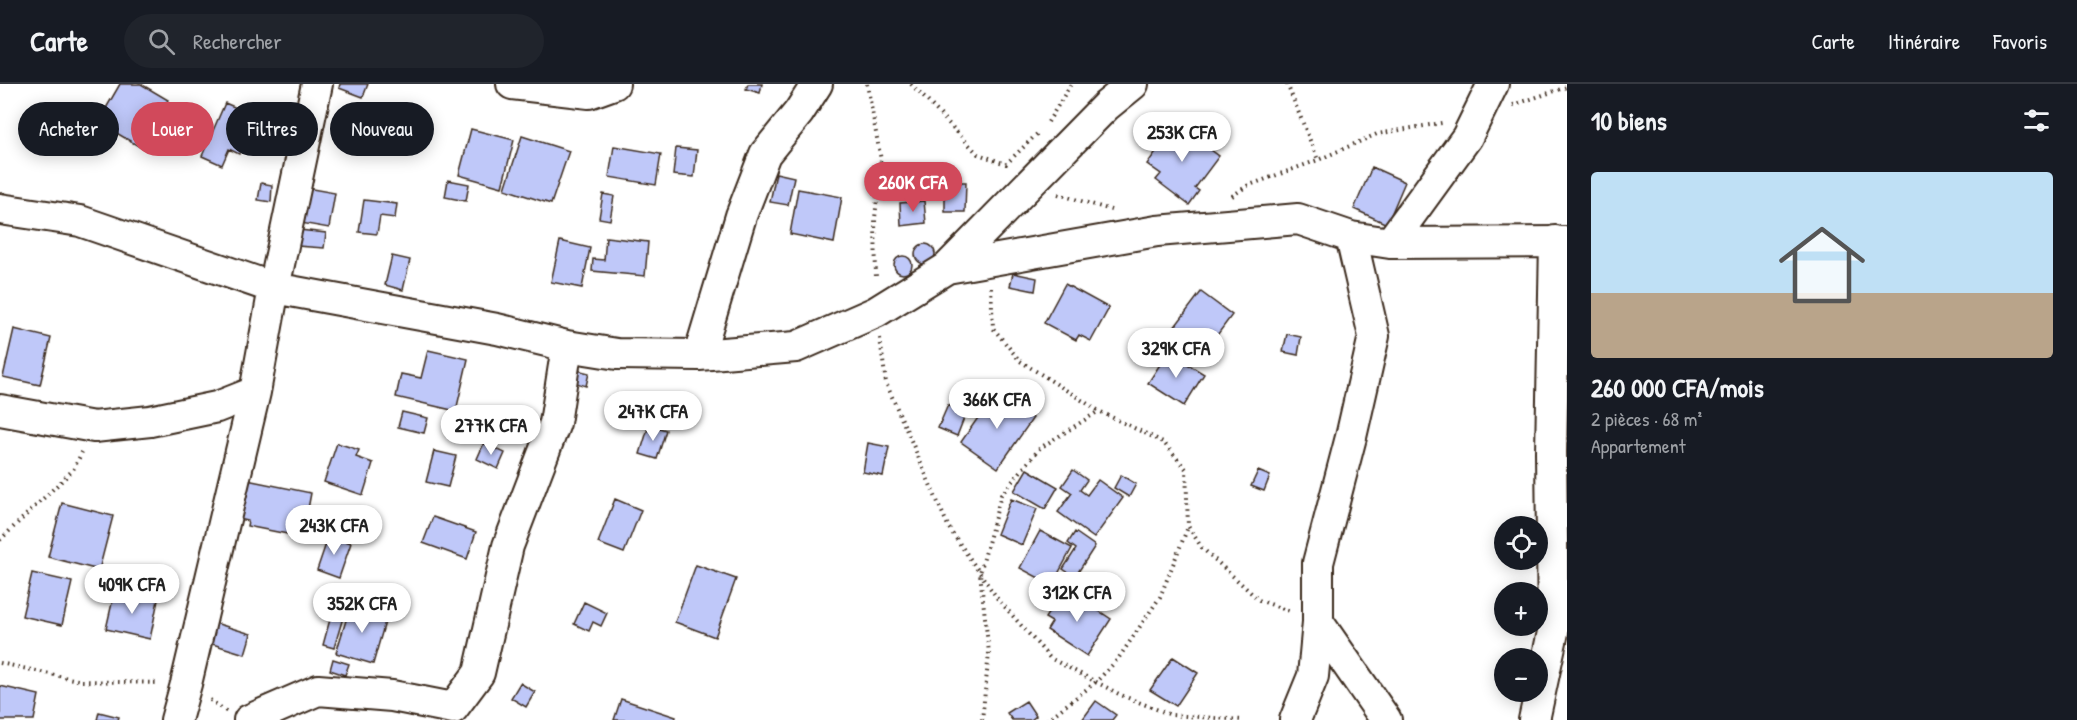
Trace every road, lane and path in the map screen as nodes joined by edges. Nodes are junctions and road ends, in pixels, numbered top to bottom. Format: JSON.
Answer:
{"nodes":[{"id":1,"x":512,"y":84,"type":"edge"},
{"id":2,"x":614,"y":84,"type":"edge"},
{"id":3,"x":817,"y":84,"type":"edge"},
{"id":4,"x":867,"y":84,"type":"edge"},
{"id":5,"x":911,"y":84,"type":"edge"},
{"id":6,"x":1071,"y":84,"type":"edge"},
{"id":7,"x":1133,"y":84,"type":"edge"},
{"id":8,"x":1287,"y":84,"type":"edge"},
{"id":9,"x":1493,"y":84,"type":"edge"},
{"id":10,"x":311,"y":85,"type":"edge"},
{"id":11,"x":1567,"y":87,"type":"edge"},
{"id":12,"x":1477,"y":117,"type":"junction"},
{"id":13,"x":1318,"y":160,"type":"junction"},
{"id":14,"x":1006,"y":164,"type":"junction"},
{"id":15,"x":1029,"y":184,"type":"junction"},
{"id":16,"x":1228,"y":198,"type":"dead end"},
{"id":17,"x":0,"y":209,"type":"edge"},
{"id":18,"x":1121,"y":213,"type":"dead end"},
{"id":19,"x":1351,"y":237,"type":"junction"},
{"id":20,"x":1561,"y":241,"type":"edge"},
{"id":21,"x":1390,"y":243,"type":"junction"},
{"id":22,"x":992,"y":259,"type":"junction"},
{"id":23,"x":947,"y":268,"type":"junction"},
{"id":24,"x":274,"y":288,"type":"junction"},
{"id":25,"x":876,"y":312,"type":"junction"},
{"id":26,"x":567,"y":346,"type":"junction"},
{"id":27,"x":699,"y":355,"type":"junction"},
{"id":28,"x":255,"y":392,"type":"junction"},
{"id":29,"x":0,"y":410,"type":"edge"},
{"id":30,"x":1099,"y":411,"type":"junction"},
{"id":31,"x":94,"y":427,"type":"junction"},
{"id":32,"x":1188,"y":526,"type":"junction"},
{"id":33,"x":0,"y":540,"type":"edge"},
{"id":34,"x":980,"y":573,"type":"junction"},
{"id":35,"x":1318,"y":622,"type":"junction"},
{"id":36,"x":0,"y":663,"type":"edge"},
{"id":37,"x":1096,"y":682,"type":"junction"},
{"id":38,"x":186,"y":684,"type":"junction"},
{"id":39,"x":239,"y":717,"type":"edge"},
{"id":40,"x":176,"y":720,"type":"edge"},
{"id":41,"x":982,"y":720,"type":"edge"},
{"id":42,"x":1047,"y":720,"type":"edge"},
{"id":43,"x":1243,"y":720,"type":"edge"},
{"id":44,"x":1295,"y":720,"type":"edge"},
{"id":45,"x":1386,"y":720,"type":"edge"},
{"id":46,"x":1534,"y":720,"type":"edge"}],
"edges":[{"from":1,"to":2,"type":"street"},
{"from":3,"to":27,"type":"street"},
{"from":4,"to":25,"type":"path"},
{"from":5,"to":14,"type":"path"},
{"from":6,"to":14,"type":"path"},
{"from":7,"to":15,"type":"street"},
{"from":8,"to":13,"type":"path"},
{"from":9,"to":12,"type":"street"},
{"from":10,"to":24,"type":"street"},
{"from":11,"to":12,"type":"path"},
{"from":12,"to":13,"type":"path"},
{"from":12,"to":21,"type":"street"},
{"from":13,"to":16,"type":"path"},
{"from":14,"to":15,"type":"path"},
{"from":15,"to":18,"type":"path"},
{"from":15,"to":23,"type":"street"},
{"from":17,"to":24,"type":"street"},
{"from":19,"to":21,"type":"street"},
{"from":19,"to":22,"type":"street"},
{"from":19,"to":35,"type":"street"},
{"from":20,"to":21,"type":"street"},
{"from":20,"to":46,"type":"street"},
{"from":22,"to":23,"type":"street"},
{"from":22,"to":30,"type":"path"},
{"from":23,"to":25,"type":"street"},
{"from":24,"to":26,"type":"street"},
{"from":24,"to":28,"type":"street"},
{"from":25,"to":27,"type":"street"},
{"from":25,"to":34,"type":"path"},
{"from":26,"to":27,"type":"street"},
{"from":26,"to":39,"type":"street"},
{"from":28,"to":31,"type":"street"},
{"from":28,"to":38,"type":"street"},
{"from":29,"to":31,"type":"street"},
{"from":30,"to":32,"type":"path"},
{"from":30,"to":34,"type":"path"},
{"from":31,"to":33,"type":"path"},
{"from":32,"to":35,"type":"path"},
{"from":32,"to":37,"type":"path"},
{"from":34,"to":37,"type":"path"},
{"from":34,"to":41,"type":"path"},
{"from":35,"to":44,"type":"street"},
{"from":35,"to":45,"type":"street"},
{"from":36,"to":38,"type":"path"},
{"from":37,"to":42,"type":"path"},
{"from":37,"to":43,"type":"path"},
{"from":38,"to":39,"type":"path"},
{"from":38,"to":40,"type":"street"}]}
